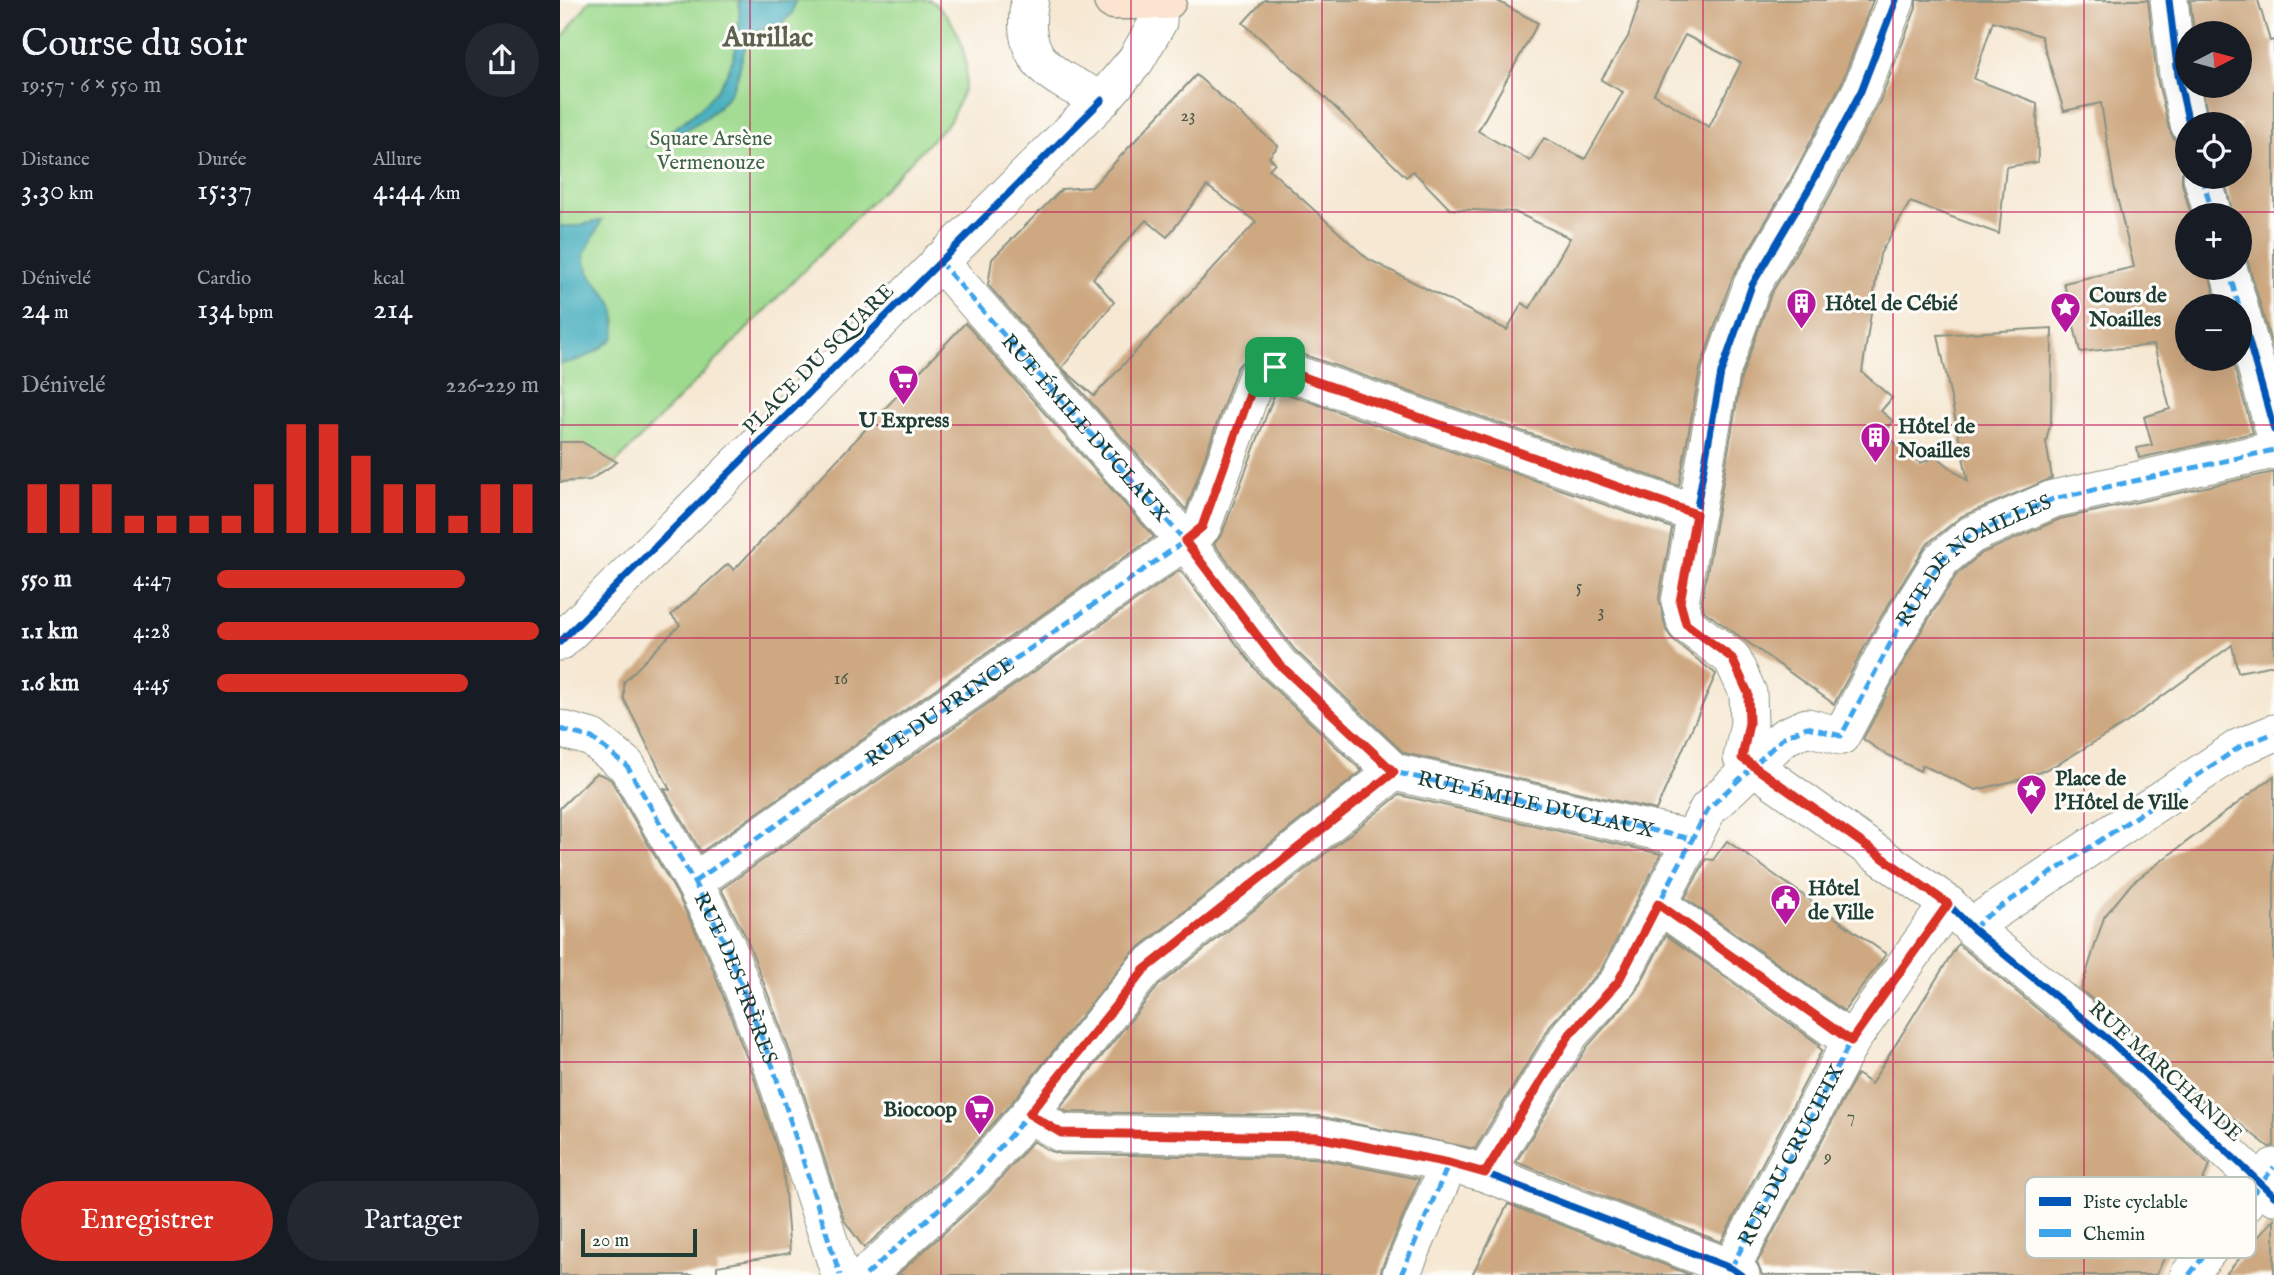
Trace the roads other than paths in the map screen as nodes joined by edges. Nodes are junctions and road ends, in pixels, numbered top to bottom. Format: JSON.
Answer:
{"nodes":[{"id":1,"x":1030,"y":0,"type":"edge"},
{"id":2,"x":1112,"y":0,"type":"edge"},
{"id":3,"x":1896,"y":0,"type":"edge"},
{"id":4,"x":2169,"y":0,"type":"edge"},
{"id":5,"x":1163,"y":1,"type":"edge"},
{"id":6,"x":1102,"y":100,"type":"junction"},
{"id":7,"x":2186,"y":112,"type":"edge"},
{"id":8,"x":939,"y":261,"type":"junction"},
{"id":9,"x":2252,"y":351,"type":"edge"},
{"id":10,"x":2274,"y":430,"type":"edge"},
{"id":11,"x":2274,"y":450,"type":"edge"},
{"id":12,"x":1696,"y":514,"type":"junction"},
{"id":13,"x":1185,"y":541,"type":"junction"},
{"id":14,"x":560,"y":642,"type":"edge"},
{"id":15,"x":560,"y":729,"type":"edge"},
{"id":16,"x":2274,"y":733,"type":"edge"},
{"id":17,"x":1753,"y":765,"type":"junction"},
{"id":18,"x":1394,"y":772,"type":"junction"},
{"id":19,"x":1691,"y":839,"type":"junction"},
{"id":20,"x":694,"y":882,"type":"junction"},
{"id":21,"x":1658,"y":904,"type":"junction"},
{"id":22,"x":1961,"y":917,"type":"junction"},
{"id":23,"x":1851,"y":1041,"type":"junction"},
{"id":24,"x":1029,"y":1114,"type":"junction"},
{"id":25,"x":1449,"y":1163,"type":"junction"},
{"id":26,"x":1485,"y":1173,"type":"junction"},
{"id":27,"x":2270,"y":1182,"type":"edge"},
{"id":28,"x":2256,"y":1198,"type":"edge"},
{"id":29,"x":2204,"y":1258,"type":"edge"},
{"id":30,"x":1736,"y":1272,"type":"edge"},
{"id":31,"x":840,"y":1275,"type":"edge"},
{"id":32,"x":866,"y":1275,"type":"edge"},
{"id":33,"x":1401,"y":1275,"type":"edge"},
{"id":34,"x":2189,"y":1275,"type":"edge"}],
"edges":[{"from":1,"to":6,"type":"street"},
{"from":2,"to":5,"type":"street","name":"PLACE DU SQUARE"},
{"from":3,"to":12,"type":"street"},
{"from":4,"to":7,"type":"street"},
{"from":5,"to":6,"type":"street","name":"PLACE DU SQUARE"},
{"from":6,"to":8,"type":"street","name":"PLACE DU SQUARE"},
{"from":8,"to":13,"type":"street","name":"RUE ÉMILE DUCLAUX"},
{"from":8,"to":14,"type":"street","name":"PLACE DU SQUARE"},
{"from":9,"to":10,"type":"street"},
{"from":11,"to":17,"type":"street","name":"RUE DE NOAILLES"},
{"from":12,"to":13,"type":"street","name":"RUE DU PRINCE"},
{"from":12,"to":17,"type":"street"},
{"from":13,"to":18,"type":"street","name":"RUE ÉMILE DUCLAUX"},
{"from":13,"to":20,"type":"street","name":"RUE DU PRINCE"},
{"from":15,"to":20,"type":"street","name":"RUE DES FRÈRES"},
{"from":16,"to":22,"type":"street"},
{"from":17,"to":19,"type":"street"},
{"from":17,"to":22,"type":"street"},
{"from":18,"to":19,"type":"street","name":"RUE ÉMILE DUCLAUX"},
{"from":18,"to":24,"type":"street"},
{"from":19,"to":21,"type":"street"},
{"from":20,"to":31,"type":"street","name":"RUE DES FRÈRES"},
{"from":21,"to":23,"type":"street"},
{"from":21,"to":26,"type":"street"},
{"from":22,"to":23,"type":"street","name":"RUE DU CRUCIFIX"},
{"from":22,"to":27,"type":"street","name":"RUE MARCHANDE"},
{"from":23,"to":30,"type":"street","name":"RUE DU CRUCIFIX"},
{"from":24,"to":25,"type":"street"},
{"from":24,"to":32,"type":"street"},
{"from":25,"to":26,"type":"street"},
{"from":25,"to":33,"type":"street"},
{"from":26,"to":30,"type":"street"},
{"from":27,"to":28,"type":"street"},
{"from":29,"to":34,"type":"street"}]}
